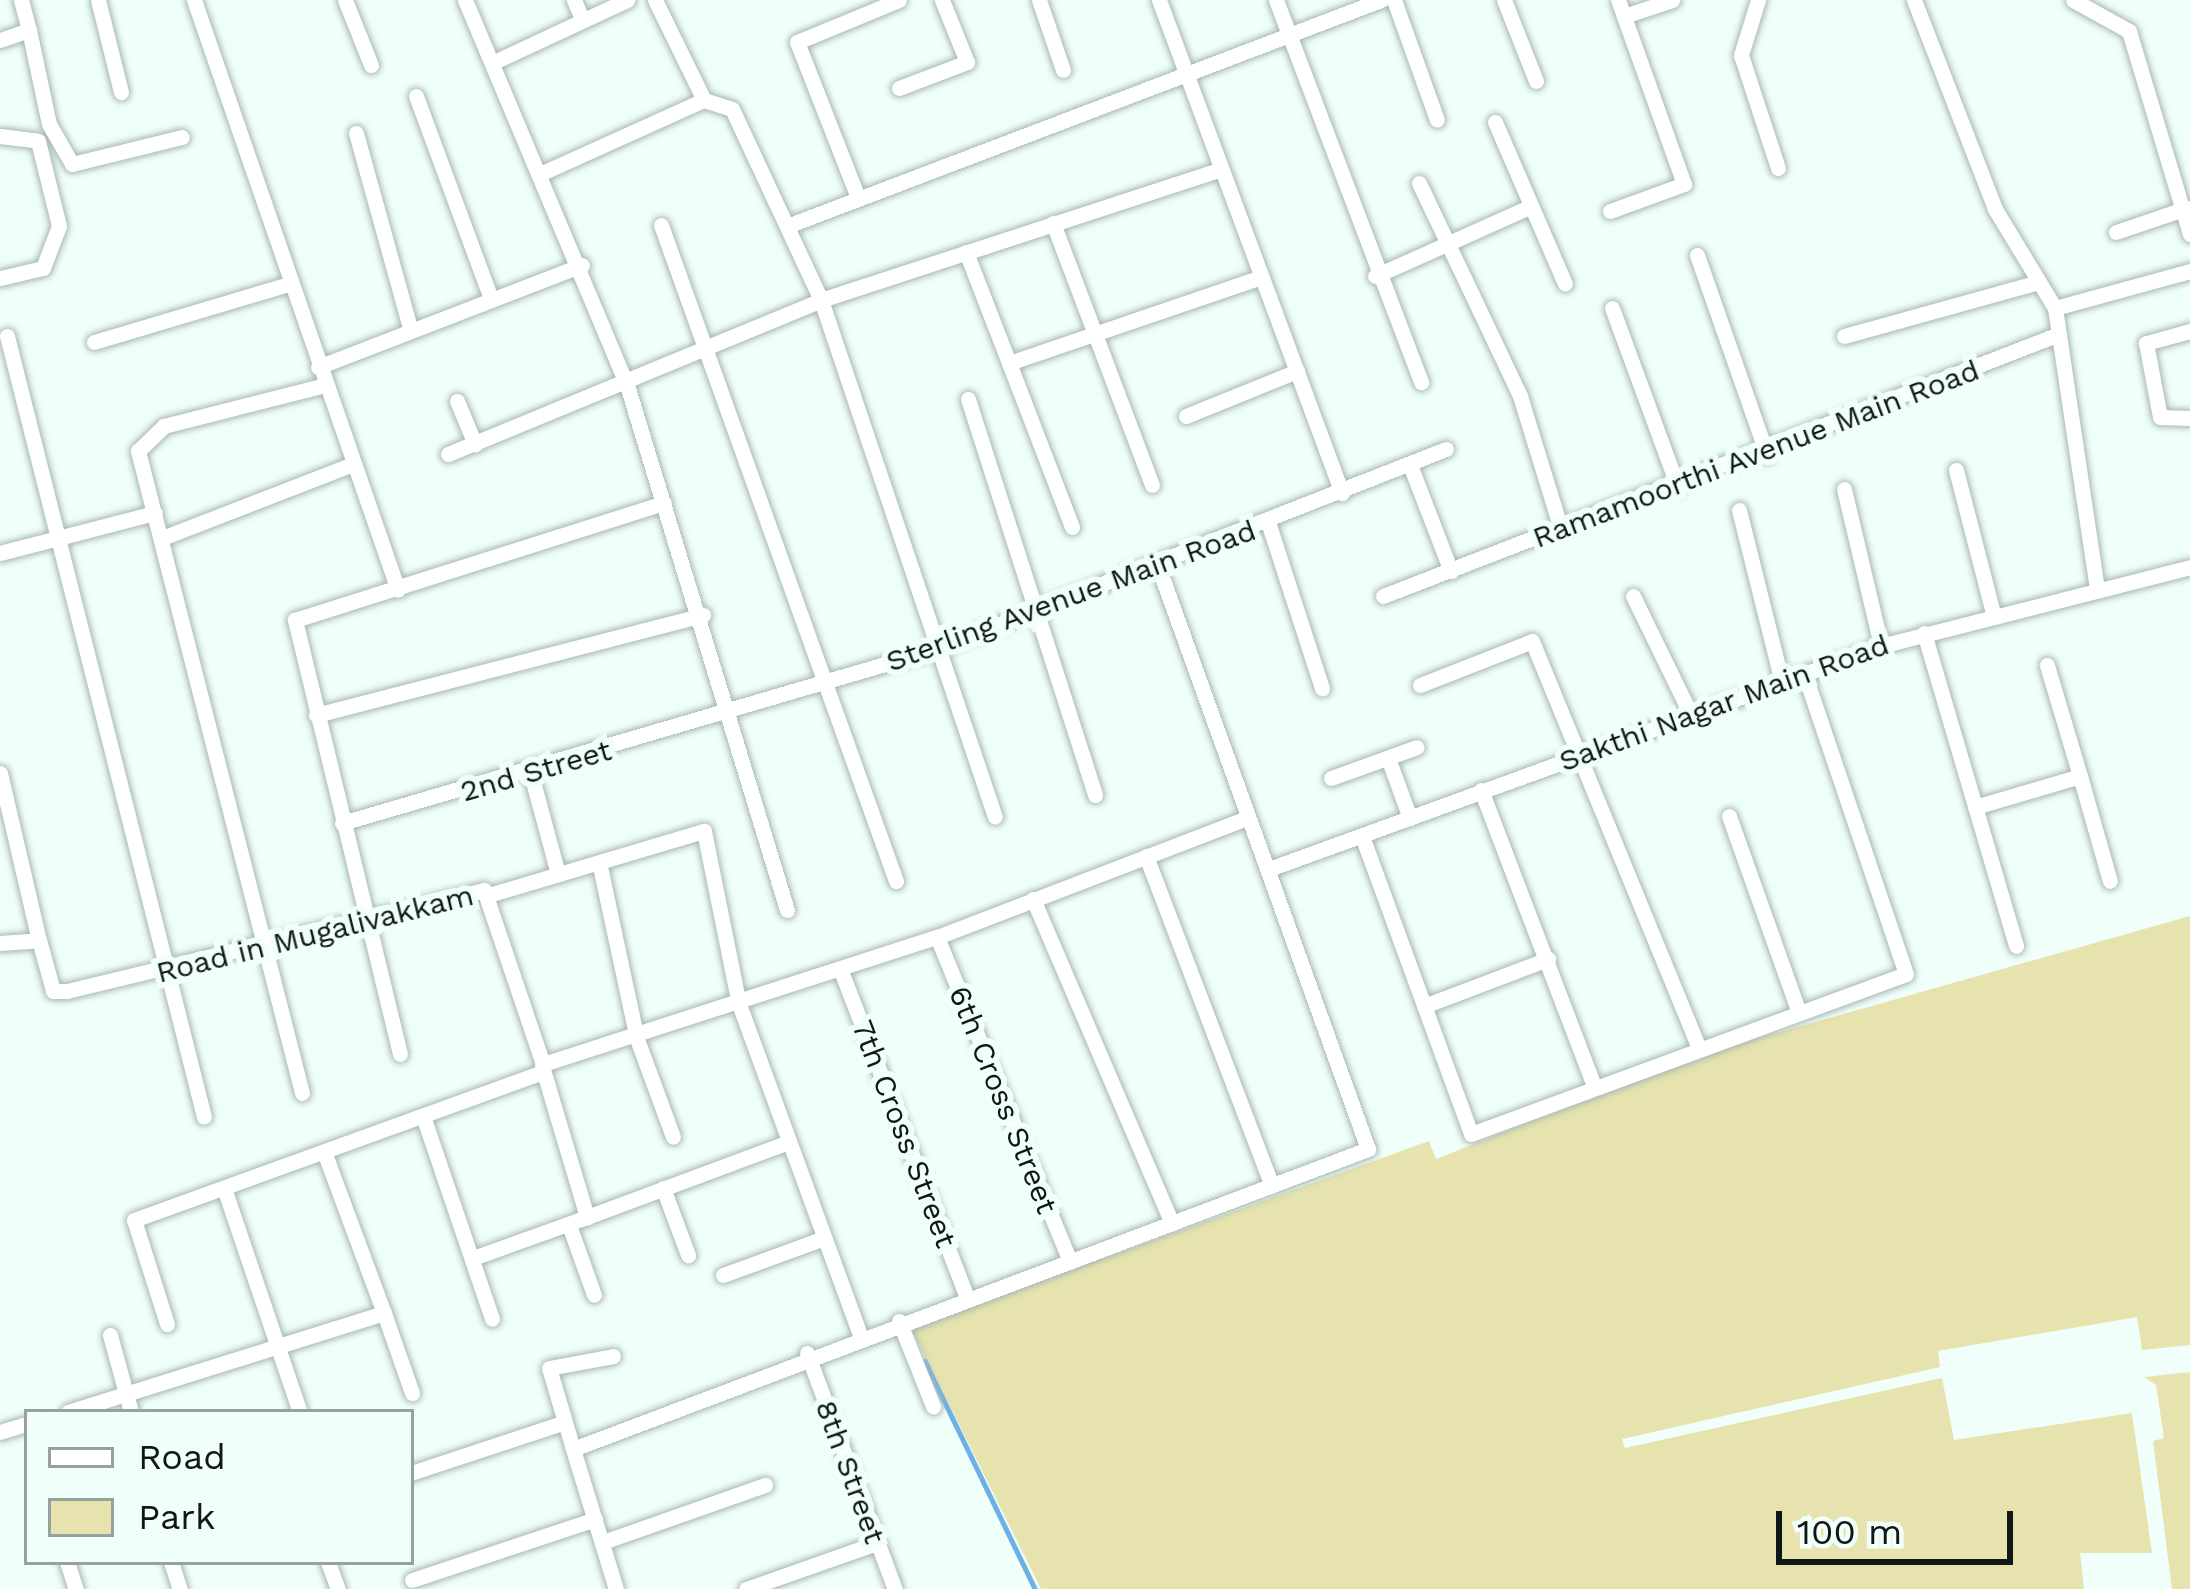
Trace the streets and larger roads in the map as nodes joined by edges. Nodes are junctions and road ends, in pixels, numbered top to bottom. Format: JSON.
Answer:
{"nodes":[{"id":1,"x":21,"y":0,"type":"edge"},
{"id":2,"x":98,"y":0,"type":"edge"},
{"id":3,"x":194,"y":0,"type":"edge"},
{"id":4,"x":345,"y":0,"type":"edge"},
{"id":5,"x":465,"y":0,"type":"edge"},
{"id":6,"x":574,"y":0,"type":"edge"},
{"id":7,"x":627,"y":0,"type":"edge"},
{"id":8,"x":655,"y":0,"type":"edge"},
{"id":9,"x":899,"y":0,"type":"edge"},
{"id":10,"x":942,"y":0,"type":"edge"},
{"id":11,"x":1039,"y":0,"type":"edge"},
{"id":12,"x":1159,"y":0,"type":"edge"},
{"id":13,"x":1276,"y":0,"type":"edge"},
{"id":14,"x":1382,"y":0,"type":"edge"},
{"id":15,"x":1394,"y":0,"type":"edge"},
{"id":16,"x":1504,"y":0,"type":"edge"},
{"id":17,"x":1672,"y":0,"type":"edge"},
{"id":18,"x":1758,"y":0,"type":"edge"},
{"id":19,"x":1914,"y":0,"type":"edge"},
{"id":20,"x":2073,"y":0,"type":"edge"},
{"id":21,"x":1621,"y":8,"type":"edge"},
{"id":22,"x":582,"y":19,"type":"junction"},
{"id":23,"x":29,"y":31,"type":"junction"},
{"id":24,"x":1289,"y":34,"type":"junction"},
{"id":25,"x":0,"y":40,"type":"edge"},
{"id":26,"x":494,"y":62,"type":"junction"},
{"id":27,"x":370,"y":65,"type":"dead end"},
{"id":28,"x":1063,"y":70,"type":"dead end"},
{"id":29,"x":1184,"y":70,"type":"junction"},
{"id":30,"x":1536,"y":81,"type":"dead end"},
{"id":31,"x":899,"y":88,"type":"dead end"},
{"id":32,"x":121,"y":92,"type":"dead end"},
{"id":33,"x":416,"y":95,"type":"dead end"},
{"id":34,"x":704,"y":100,"type":"junction"},
{"id":35,"x":1437,"y":120,"type":"dead end"},
{"id":36,"x":1495,"y":122,"type":"dead end"},
{"id":37,"x":356,"y":133,"type":"dead end"},
{"id":38,"x":0,"y":136,"type":"edge"},
{"id":39,"x":182,"y":137,"type":"dead end"},
{"id":40,"x":1778,"y":168,"type":"dead end"},
{"id":41,"x":1221,"y":169,"type":"junction"},
{"id":42,"x":542,"y":173,"type":"junction"},
{"id":43,"x":1419,"y":183,"type":"dead end"},
{"id":44,"x":857,"y":195,"type":"junction"},
{"id":45,"x":1529,"y":206,"type":"junction"},
{"id":46,"x":2186,"y":208,"type":"edge"},
{"id":47,"x":1610,"y":211,"type":"dead end"},
{"id":48,"x":1053,"y":224,"type":"junction"},
{"id":49,"x":661,"y":225,"type":"dead end"},
{"id":50,"x":787,"y":226,"type":"junction"},
{"id":51,"x":2116,"y":232,"type":"dead end"},
{"id":52,"x":2190,"y":234,"type":"edge"},
{"id":53,"x":1449,"y":245,"type":"junction"},
{"id":54,"x":966,"y":252,"type":"junction"},
{"id":55,"x":1697,"y":255,"type":"dead end"},
{"id":56,"x":582,"y":266,"type":"junction"},
{"id":57,"x":2190,"y":271,"type":"edge"},
{"id":58,"x":1375,"y":276,"type":"junction"},
{"id":59,"x":1262,"y":277,"type":"junction"},
{"id":60,"x":0,"y":278,"type":"edge"},
{"id":61,"x":2039,"y":282,"type":"junction"},
{"id":62,"x":289,"y":284,"type":"junction"},
{"id":63,"x":1565,"y":284,"type":"dead end"},
{"id":64,"x":489,"y":293,"type":"junction"},
{"id":65,"x":821,"y":300,"type":"junction"},
{"id":66,"x":1612,"y":308,"type":"dead end"},
{"id":67,"x":2055,"y":308,"type":"junction"},
{"id":68,"x":410,"y":328,"type":"junction"},
{"id":69,"x":2190,"y":332,"type":"edge"},
{"id":70,"x":1088,"y":334,"type":"junction"},
{"id":71,"x":2060,"y":334,"type":"junction"},
{"id":72,"x":7,"y":336,"type":"dead end"},
{"id":73,"x":1844,"y":336,"type":"dead end"},
{"id":74,"x":94,"y":342,"type":"dead end"},
{"id":75,"x":709,"y":348,"type":"junction"},
{"id":76,"x":1009,"y":363,"type":"junction"},
{"id":77,"x":318,"y":367,"type":"junction"},
{"id":78,"x":1297,"y":371,"type":"junction"},
{"id":79,"x":1420,"y":382,"type":"dead end"},
{"id":80,"x":325,"y":385,"type":"junction"},
{"id":81,"x":627,"y":385,"type":"junction"},
{"id":82,"x":968,"y":399,"type":"dead end"},
{"id":83,"x":457,"y":401,"type":"dead end"},
{"id":84,"x":1186,"y":416,"type":"dead end"},
{"id":85,"x":2190,"y":418,"type":"edge"},
{"id":86,"x":475,"y":444,"type":"junction"},
{"id":87,"x":1446,"y":449,"type":"dead end"},
{"id":88,"x":448,"y":454,"type":"dead end"},
{"id":89,"x":1767,"y":455,"type":"junction"},
{"id":90,"x":352,"y":464,"type":"junction"},
{"id":91,"x":1410,"y":465,"type":"junction"},
{"id":92,"x":1956,"y":470,"type":"dead end"},
{"id":93,"x":1152,"y":485,"type":"dead end"},
{"id":94,"x":1678,"y":488,"type":"junction"},
{"id":95,"x":1844,"y":489,"type":"dead end"},
{"id":96,"x":1342,"y":493,"type":"junction"},
{"id":97,"x":664,"y":503,"type":"junction"},
{"id":98,"x":1739,"y":510,"type":"dead end"},
{"id":99,"x":155,"y":513,"type":"junction"},
{"id":100,"x":1268,"y":522,"type":"junction"},
{"id":101,"x":1072,"y":527,"type":"dead end"},
{"id":102,"x":1561,"y":529,"type":"junction"},
{"id":103,"x":162,"y":538,"type":"junction"},
{"id":104,"x":52,"y":539,"type":"junction"},
{"id":105,"x":0,"y":554,"type":"edge"},
{"id":106,"x":1158,"y":566,"type":"junction"},
{"id":107,"x":2190,"y":567,"type":"edge"},
{"id":108,"x":1451,"y":571,"type":"junction"},
{"id":109,"x":2096,"y":584,"type":"junction"},
{"id":110,"x":398,"y":590,"type":"junction"},
{"id":111,"x":1384,"y":596,"type":"dead end"},
{"id":112,"x":1633,"y":596,"type":"dead end"},
{"id":113,"x":1034,"y":609,"type":"junction"},
{"id":114,"x":1994,"y":614,"type":"junction"},
{"id":115,"x":703,"y":615,"type":"junction"},
{"id":116,"x":1924,"y":633,"type":"junction"},
{"id":117,"x":1881,"y":646,"type":"junction"},
{"id":118,"x":933,"y":650,"type":"junction"},
{"id":119,"x":2048,"y":665,"type":"dead end"},
{"id":120,"x":1805,"y":675,"type":"junction"},
{"id":121,"x":830,"y":682,"type":"junction"},
{"id":122,"x":1781,"y":683,"type":"junction"},
{"id":123,"x":1420,"y":685,"type":"dead end"},
{"id":124,"x":1322,"y":688,"type":"dead end"},
{"id":125,"x":316,"y":715,"type":"junction"},
{"id":126,"x":1690,"y":715,"type":"junction"},
{"id":127,"x":729,"y":716,"type":"junction"},
{"id":128,"x":1417,"y":747,"type":"dead end"},
{"id":129,"x":1578,"y":754,"type":"junction"},
{"id":130,"x":1388,"y":758,"type":"junction"},
{"id":131,"x":0,"y":773,"type":"edge"},
{"id":132,"x":531,"y":774,"type":"junction"},
{"id":133,"x":2080,"y":776,"type":"junction"},
{"id":134,"x":1331,"y":778,"type":"dead end"},
{"id":135,"x":1481,"y":790,"type":"junction"},
{"id":136,"x":1095,"y":795,"type":"dead end"},
{"id":137,"x":1975,"y":807,"type":"junction"},
{"id":138,"x":1729,"y":816,"type":"dead end"},
{"id":139,"x":995,"y":817,"type":"dead end"},
{"id":140,"x":1247,"y":818,"type":"junction"},
{"id":141,"x":1410,"y":818,"type":"junction"},
{"id":142,"x":343,"y":824,"type":"junction"},
{"id":143,"x":1362,"y":836,"type":"junction"},
{"id":144,"x":1146,"y":856,"type":"junction"},
{"id":145,"x":599,"y":862,"type":"junction"},
{"id":146,"x":1269,"y":869,"type":"junction"},
{"id":147,"x":558,"y":874,"type":"junction"},
{"id":148,"x":2110,"y":880,"type":"dead end"},
{"id":149,"x":896,"y":881,"type":"dead end"},
{"id":150,"x":492,"y":894,"type":"junction"},
{"id":151,"x":1034,"y":899,"type":"junction"},
{"id":152,"x":787,"y":910,"type":"dead end"},
{"id":153,"x":364,"y":920,"type":"junction"},
{"id":154,"x":937,"y":937,"type":"junction"},
{"id":155,"x":38,"y":940,"type":"junction"},
{"id":156,"x":0,"y":943,"type":"edge"},
{"id":157,"x":268,"y":944,"type":"junction"},
{"id":158,"x":2016,"y":946,"type":"dead end"},
{"id":159,"x":1549,"y":959,"type":"junction"},
{"id":160,"x":841,"y":971,"type":"junction"},
{"id":161,"x":162,"y":972,"type":"junction"},
{"id":162,"x":739,"y":1004,"type":"junction"},
{"id":163,"x":1424,"y":1006,"type":"junction"},
{"id":164,"x":1798,"y":1010,"type":"junction"},
{"id":165,"x":637,"y":1039,"type":"junction"},
{"id":166,"x":1698,"y":1046,"type":"junction"},
{"id":167,"x":400,"y":1054,"type":"dead end"},
{"id":168,"x":540,"y":1069,"type":"junction"},
{"id":169,"x":1595,"y":1088,"type":"junction"},
{"id":170,"x":302,"y":1093,"type":"dead end"},
{"id":171,"x":204,"y":1117,"type":"dead end"},
{"id":172,"x":424,"y":1119,"type":"junction"},
{"id":173,"x":674,"y":1137,"type":"dead end"},
{"id":174,"x":789,"y":1142,"type":"junction"},
{"id":175,"x":325,"y":1154,"type":"junction"},
{"id":176,"x":1272,"y":1186,"type":"junction"},
{"id":177,"x":224,"y":1188,"type":"junction"},
{"id":178,"x":663,"y":1188,"type":"junction"},
{"id":179,"x":587,"y":1216,"type":"junction"},
{"id":180,"x":1172,"y":1223,"type":"junction"},
{"id":181,"x":568,"y":1225,"type":"junction"},
{"id":182,"x":824,"y":1238,"type":"junction"},
{"id":183,"x":688,"y":1256,"type":"dead end"},
{"id":184,"x":473,"y":1258,"type":"junction"},
{"id":185,"x":1070,"y":1262,"type":"junction"},
{"id":186,"x":723,"y":1275,"type":"dead end"},
{"id":187,"x":594,"y":1295,"type":"dead end"},
{"id":188,"x":967,"y":1298,"type":"junction"},
{"id":189,"x":384,"y":1312,"type":"junction"},
{"id":190,"x":492,"y":1318,"type":"dead end"},
{"id":191,"x":899,"y":1321,"type":"junction"},
{"id":192,"x":167,"y":1324,"type":"dead end"},
{"id":193,"x":860,"y":1334,"type":"junction"},
{"id":194,"x":110,"y":1335,"type":"dead end"},
{"id":195,"x":277,"y":1351,"type":"junction"},
{"id":196,"x":807,"y":1353,"type":"junction"},
{"id":197,"x":613,"y":1356,"type":"dead end"},
{"id":198,"x":412,"y":1394,"type":"dead end"},
{"id":199,"x":128,"y":1403,"type":"edge"},
{"id":200,"x":933,"y":1406,"type":"dead end"},
{"id":201,"x":88,"y":1409,"type":"edge"},
{"id":202,"x":299,"y":1409,"type":"edge"},
{"id":203,"x":565,"y":1422,"type":"junction"},
{"id":204,"x":573,"y":1449,"type":"junction"},
{"id":205,"x":414,"y":1472,"type":"edge"},
{"id":206,"x":765,"y":1485,"type":"dead end"},
{"id":207,"x":595,"y":1519,"type":"junction"},
{"id":208,"x":603,"y":1542,"type":"junction"},
{"id":209,"x":874,"y":1544,"type":"junction"},
{"id":210,"x":412,"y":1580,"type":"dead end"},
{"id":211,"x":616,"y":1589,"type":"edge"},
{"id":212,"x":746,"y":1589,"type":"edge"},
{"id":213,"x":895,"y":1589,"type":"edge"}],
"edges":[{"from":1,"to":23,"type":"street"},
{"from":2,"to":32,"type":"street"},
{"from":3,"to":62,"type":"street"},
{"from":4,"to":27,"type":"street"},
{"from":5,"to":26,"type":"street"},
{"from":6,"to":22,"type":"street"},
{"from":7,"to":22,"type":"street"},
{"from":8,"to":34,"type":"street"},
{"from":9,"to":44,"type":"street"},
{"from":10,"to":31,"type":"street"},
{"from":11,"to":28,"type":"street"},
{"from":12,"to":29,"type":"street"},
{"from":13,"to":24,"type":"street"},
{"from":14,"to":24,"type":"street"},
{"from":15,"to":35,"type":"street"},
{"from":16,"to":30,"type":"street"},
{"from":17,"to":21,"type":"street"},
{"from":18,"to":40,"type":"street"},
{"from":19,"to":61,"type":"street"},
{"from":20,"to":46,"type":"street"},
{"from":21,"to":47,"type":"street"},
{"from":22,"to":26,"type":"street"},
{"from":23,"to":25,"type":"street"},
{"from":23,"to":39,"type":"street"},
{"from":24,"to":29,"type":"street"},
{"from":24,"to":58,"type":"street"},
{"from":26,"to":42,"type":"street"},
{"from":29,"to":41,"type":"street"},
{"from":29,"to":44,"type":"street"},
{"from":33,"to":64,"type":"street"},
{"from":34,"to":42,"type":"street"},
{"from":34,"to":50,"type":"street"},
{"from":36,"to":45,"type":"street"},
{"from":37,"to":68,"type":"street"},
{"from":38,"to":60,"type":"street"},
{"from":41,"to":48,"type":"street"},
{"from":41,"to":59,"type":"street"},
{"from":42,"to":56,"type":"street"},
{"from":43,"to":53,"type":"street"},
{"from":44,"to":50,"type":"street"},
{"from":45,"to":53,"type":"street"},
{"from":45,"to":63,"type":"street"},
{"from":46,"to":51,"type":"street"},
{"from":46,"to":52,"type":"street"},
{"from":48,"to":54,"type":"street"},
{"from":48,"to":70,"type":"street"},
{"from":49,"to":75,"type":"street"},
{"from":50,"to":65,"type":"street"},
{"from":53,"to":58,"type":"street"},
{"from":53,"to":102,"type":"street"},
{"from":54,"to":65,"type":"street"},
{"from":54,"to":76,"type":"street"},
{"from":55,"to":89,"type":"street"},
{"from":56,"to":64,"type":"street"},
{"from":56,"to":81,"type":"street"},
{"from":57,"to":67,"type":"street"},
{"from":58,"to":79,"type":"street"},
{"from":59,"to":70,"type":"street"},
{"from":59,"to":78,"type":"street"},
{"from":61,"to":67,"type":"street"},
{"from":61,"to":73,"type":"street"},
{"from":62,"to":74,"type":"street"},
{"from":62,"to":77,"type":"street"},
{"from":64,"to":68,"type":"street"},
{"from":65,"to":75,"type":"street"},
{"from":65,"to":118,"type":"street"},
{"from":66,"to":94,"type":"street"},
{"from":67,"to":71,"type":"street"},
{"from":68,"to":77,"type":"street"},
{"from":69,"to":85,"type":"street"},
{"from":70,"to":76,"type":"street"},
{"from":70,"to":93,"type":"street"},
{"from":71,"to":89,"type":"street","name":"Ramamoorthi Avenue Main Road"},
{"from":71,"to":109,"type":"street"},
{"from":72,"to":104,"type":"street"},
{"from":75,"to":81,"type":"street"},
{"from":75,"to":121,"type":"street"},
{"from":76,"to":101,"type":"street"},
{"from":77,"to":80,"type":"street"},
{"from":78,"to":84,"type":"street"},
{"from":78,"to":96,"type":"street"},
{"from":80,"to":90,"type":"street"},
{"from":80,"to":99,"type":"street"},
{"from":81,"to":86,"type":"street"},
{"from":81,"to":97,"type":"street"},
{"from":82,"to":113,"type":"street"},
{"from":83,"to":86,"type":"street"},
{"from":86,"to":88,"type":"street"},
{"from":87,"to":91,"type":"street","name":"Sterling Avenue Main Road"},
{"from":89,"to":94,"type":"street","name":"Ramamoorthi Avenue Main Road"},
{"from":90,"to":103,"type":"street"},
{"from":90,"to":110,"type":"street"},
{"from":91,"to":96,"type":"street","name":"Sterling Avenue Main Road"},
{"from":91,"to":108,"type":"street"},
{"from":92,"to":114,"type":"street"},
{"from":94,"to":102,"type":"street","name":"Ramamoorthi Avenue Main Road"},
{"from":95,"to":117,"type":"street"},
{"from":96,"to":100,"type":"street","name":"Sterling Avenue Main Road"},
{"from":97,"to":110,"type":"street"},
{"from":97,"to":115,"type":"street"},
{"from":98,"to":122,"type":"street"},
{"from":99,"to":103,"type":"street"},
{"from":99,"to":104,"type":"street"},
{"from":100,"to":106,"type":"street","name":"Sterling Avenue Main Road"},
{"from":100,"to":124,"type":"street"},
{"from":102,"to":108,"type":"street","name":"Ramamoorthi Avenue Main Road"},
{"from":103,"to":157,"type":"street"},
{"from":104,"to":105,"type":"street"},
{"from":104,"to":161,"type":"street"},
{"from":106,"to":113,"type":"street","name":"Sterling Avenue Main Road"},
{"from":106,"to":140,"type":"street"},
{"from":107,"to":109,"type":"street","name":"Sakthi Nagar Main Road"},
{"from":108,"to":111,"type":"street","name":"Ramamoorthi Avenue Main Road"},
{"from":109,"to":114,"type":"street","name":"Sakthi Nagar Main Road"},
{"from":110,"to":125,"type":"street"},
{"from":112,"to":126,"type":"street"},
{"from":113,"to":118,"type":"street","name":"Sterling Avenue Main Road"},
{"from":113,"to":136,"type":"street"},
{"from":114,"to":116,"type":"street","name":"Sakthi Nagar Main Road"},
{"from":115,"to":125,"type":"street"},
{"from":115,"to":127,"type":"street"},
{"from":116,"to":117,"type":"street","name":"Sakthi Nagar Main Road"},
{"from":116,"to":137,"type":"street"},
{"from":117,"to":120,"type":"street","name":"Sakthi Nagar Main Road"},
{"from":118,"to":121,"type":"street","name":"Sterling Avenue Main Road"},
{"from":118,"to":139,"type":"street"},
{"from":119,"to":133,"type":"street"},
{"from":120,"to":122,"type":"street","name":"Sakthi Nagar Main Road"},
{"from":120,"to":164,"type":"street"},
{"from":121,"to":127,"type":"street","name":"Sterling Avenue Main Road"},
{"from":121,"to":149,"type":"street"},
{"from":122,"to":126,"type":"street","name":"Sakthi Nagar Main Road"},
{"from":123,"to":129,"type":"street"},
{"from":125,"to":142,"type":"street"},
{"from":126,"to":129,"type":"street","name":"Sakthi Nagar Main Road"},
{"from":127,"to":132,"type":"street","name":"2nd Street"},
{"from":127,"to":152,"type":"street"},
{"from":128,"to":130,"type":"street"},
{"from":129,"to":135,"type":"street","name":"Sakthi Nagar Main Road"},
{"from":129,"to":166,"type":"street"},
{"from":130,"to":134,"type":"street"},
{"from":130,"to":141,"type":"street"},
{"from":131,"to":155,"type":"street"},
{"from":132,"to":142,"type":"street","name":"2nd Street"},
{"from":132,"to":147,"type":"street"},
{"from":133,"to":137,"type":"street"},
{"from":133,"to":148,"type":"street"},
{"from":135,"to":141,"type":"street","name":"Sakthi Nagar Main Road"},
{"from":135,"to":159,"type":"street"},
{"from":137,"to":158,"type":"street"},
{"from":138,"to":164,"type":"street"},
{"from":140,"to":144,"type":"street"},
{"from":140,"to":146,"type":"street"},
{"from":141,"to":143,"type":"street","name":"Sakthi Nagar Main Road"},
{"from":142,"to":153,"type":"street"},
{"from":143,"to":146,"type":"street","name":"Sakthi Nagar Main Road"},
{"from":143,"to":163,"type":"street"},
{"from":144,"to":151,"type":"street"},
{"from":144,"to":176,"type":"street"},
{"from":145,"to":147,"type":"street"},
{"from":145,"to":162,"type":"street"},
{"from":145,"to":165,"type":"street"},
{"from":146,"to":176,"type":"street"},
{"from":147,"to":150,"type":"street"},
{"from":150,"to":153,"type":"street","name":"Road in Mugalivakkam"},
{"from":150,"to":168,"type":"street","name":"Road in Mugalivakkam"},
{"from":151,"to":154,"type":"street"},
{"from":151,"to":180,"type":"street"},
{"from":153,"to":157,"type":"street","name":"Road in Mugalivakkam"},
{"from":153,"to":167,"type":"street"},
{"from":154,"to":160,"type":"street"},
{"from":154,"to":185,"type":"street","name":"6th Cross Street"},
{"from":155,"to":156,"type":"street"},
{"from":155,"to":161,"type":"street","name":"Road in Mugalivakkam"},
{"from":157,"to":161,"type":"street","name":"Road in Mugalivakkam"},
{"from":157,"to":170,"type":"street"},
{"from":159,"to":163,"type":"street"},
{"from":159,"to":169,"type":"street"},
{"from":160,"to":162,"type":"street"},
{"from":160,"to":188,"type":"street","name":"7th Cross Street"},
{"from":161,"to":171,"type":"street"},
{"from":162,"to":165,"type":"street"},
{"from":162,"to":174,"type":"street"},
{"from":163,"to":169,"type":"street"},
{"from":164,"to":166,"type":"street"},
{"from":165,"to":168,"type":"street"},
{"from":165,"to":173,"type":"street"},
{"from":166,"to":169,"type":"street"},
{"from":168,"to":172,"type":"street"},
{"from":168,"to":179,"type":"street","name":"Road in Mugalivakkam"},
{"from":172,"to":175,"type":"street"},
{"from":172,"to":184,"type":"street"},
{"from":174,"to":178,"type":"street"},
{"from":174,"to":182,"type":"street"},
{"from":175,"to":177,"type":"street"},
{"from":175,"to":189,"type":"street"},
{"from":176,"to":180,"type":"street"},
{"from":177,"to":192,"type":"street"},
{"from":177,"to":195,"type":"street"},
{"from":178,"to":179,"type":"street"},
{"from":178,"to":183,"type":"street"},
{"from":179,"to":181,"type":"street"},
{"from":180,"to":185,"type":"street"},
{"from":181,"to":184,"type":"street"},
{"from":181,"to":187,"type":"street"},
{"from":182,"to":186,"type":"street"},
{"from":182,"to":193,"type":"street"},
{"from":184,"to":190,"type":"street"},
{"from":185,"to":188,"type":"street"},
{"from":188,"to":191,"type":"street"},
{"from":189,"to":195,"type":"street"},
{"from":189,"to":198,"type":"street"},
{"from":191,"to":193,"type":"street"},
{"from":191,"to":200,"type":"street"},
{"from":193,"to":196,"type":"street"},
{"from":194,"to":199,"type":"street"},
{"from":195,"to":199,"type":"street"},
{"from":195,"to":202,"type":"street"},
{"from":196,"to":204,"type":"street"},
{"from":196,"to":209,"type":"street","name":"8th Street"},
{"from":197,"to":203,"type":"street"},
{"from":199,"to":201,"type":"street"},
{"from":203,"to":204,"type":"street"},
{"from":203,"to":205,"type":"street"},
{"from":204,"to":207,"type":"street"},
{"from":206,"to":208,"type":"street"},
{"from":207,"to":208,"type":"street"},
{"from":207,"to":210,"type":"street"},
{"from":208,"to":211,"type":"street"},
{"from":209,"to":212,"type":"street"},
{"from":209,"to":213,"type":"street","name":"8th Street"}]}
